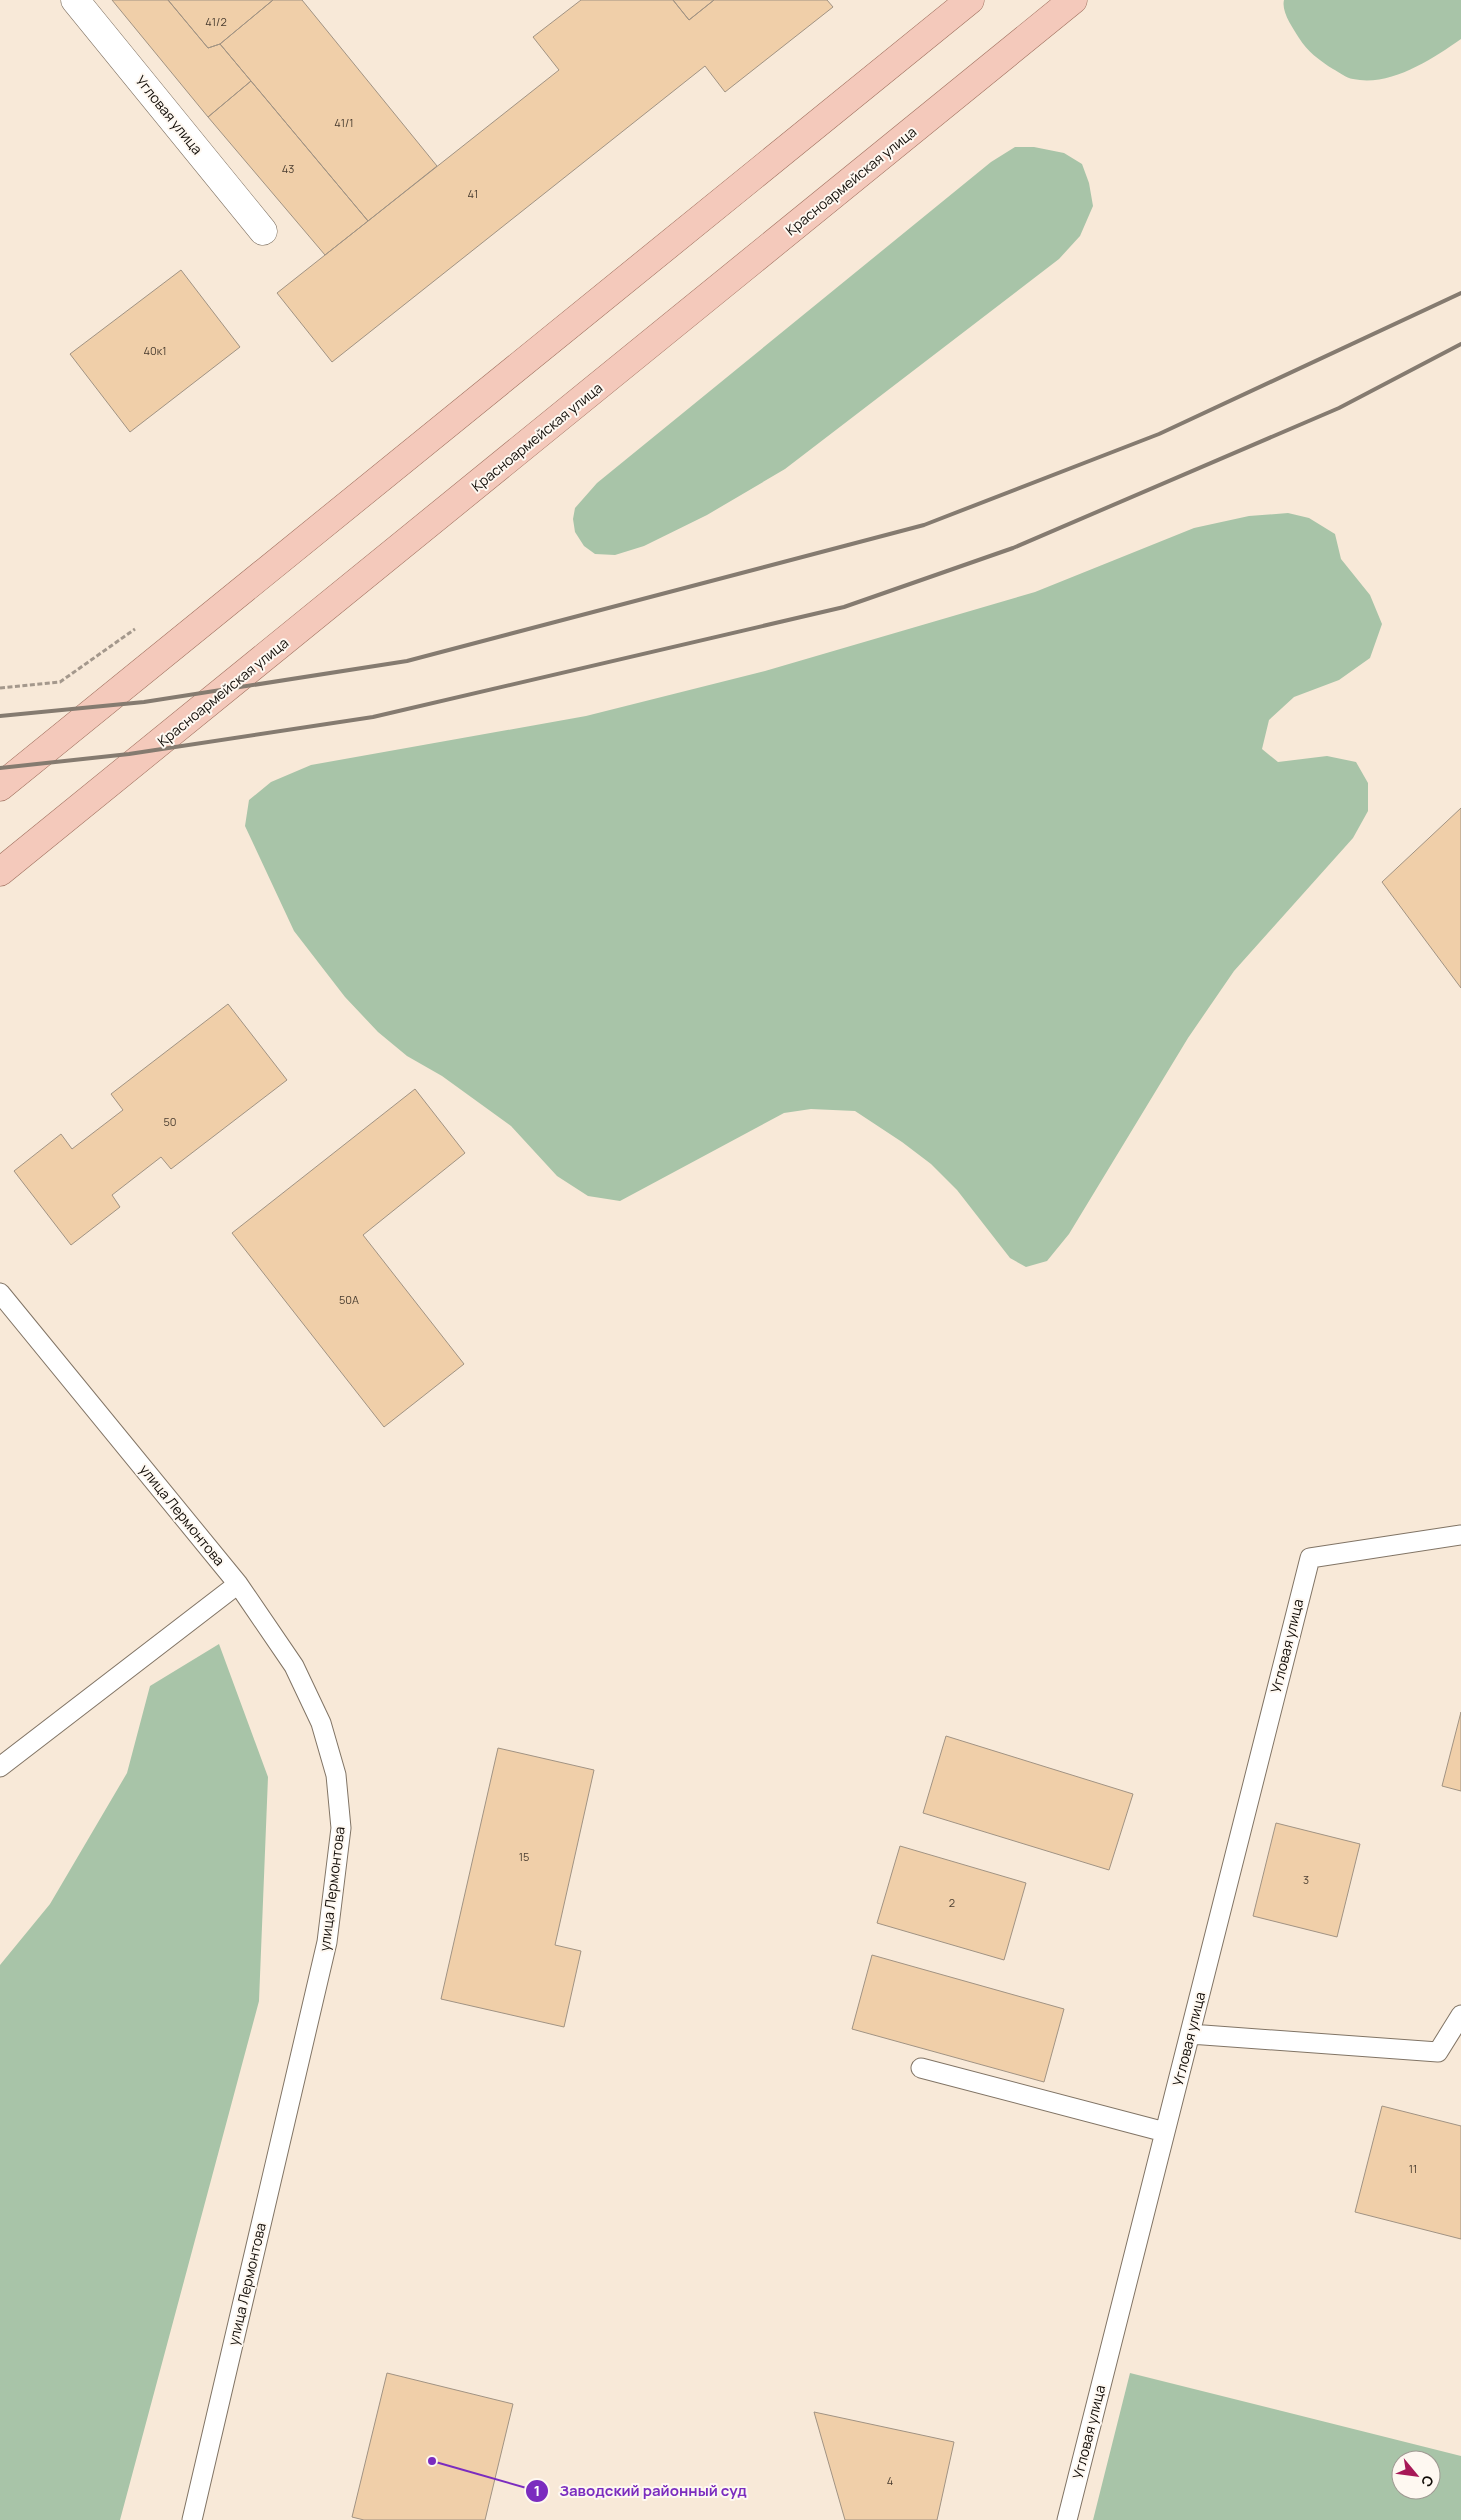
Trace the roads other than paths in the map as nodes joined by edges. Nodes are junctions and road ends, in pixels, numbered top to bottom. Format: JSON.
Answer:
{"nodes":[{"id":1,"x":74,"y":0,"type":"edge"},
{"id":2,"x":970,"y":0,"type":"edge"},
{"id":3,"x":1071,"y":1,"type":"edge"},
{"id":4,"x":263,"y":230,"type":"dead end"},
{"id":5,"x":0,"y":787,"type":"edge"},
{"id":6,"x":0,"y":872,"type":"edge"},
{"id":7,"x":0,"y":1293,"type":"edge"},
{"id":8,"x":1461,"y":1535,"type":"edge"},
{"id":9,"x":238,"y":1584,"type":"junction"},
{"id":10,"x":0,"y":1767,"type":"edge"},
{"id":11,"x":1461,"y":2015,"type":"edge"},
{"id":12,"x":1190,"y":2034,"type":"junction"},
{"id":13,"x":921,"y":2068,"type":"dead end"},
{"id":14,"x":1165,"y":2132,"type":"junction"},
{"id":15,"x":192,"y":2520,"type":"edge"},
{"id":16,"x":1067,"y":2520,"type":"edge"}],
"edges":[{"from":1,"to":4,"type":"street","name":"Угловая улица"},
{"from":2,"to":5,"type":"main road"},
{"from":3,"to":6,"type":"main road","name":"Красноармейская улица"},
{"from":7,"to":9,"type":"lane","name":"улица Лермонтова"},
{"from":8,"to":12,"type":"lane","name":"Угловая улица"},
{"from":9,"to":10,"type":"lane"},
{"from":9,"to":15,"type":"lane","name":"улица Лермонтова"},
{"from":11,"to":12,"type":"lane"},
{"from":12,"to":14,"type":"lane","name":"Угловая улица"},
{"from":13,"to":14,"type":"lane"},
{"from":14,"to":16,"type":"lane","name":"Угловая улица"}]}
